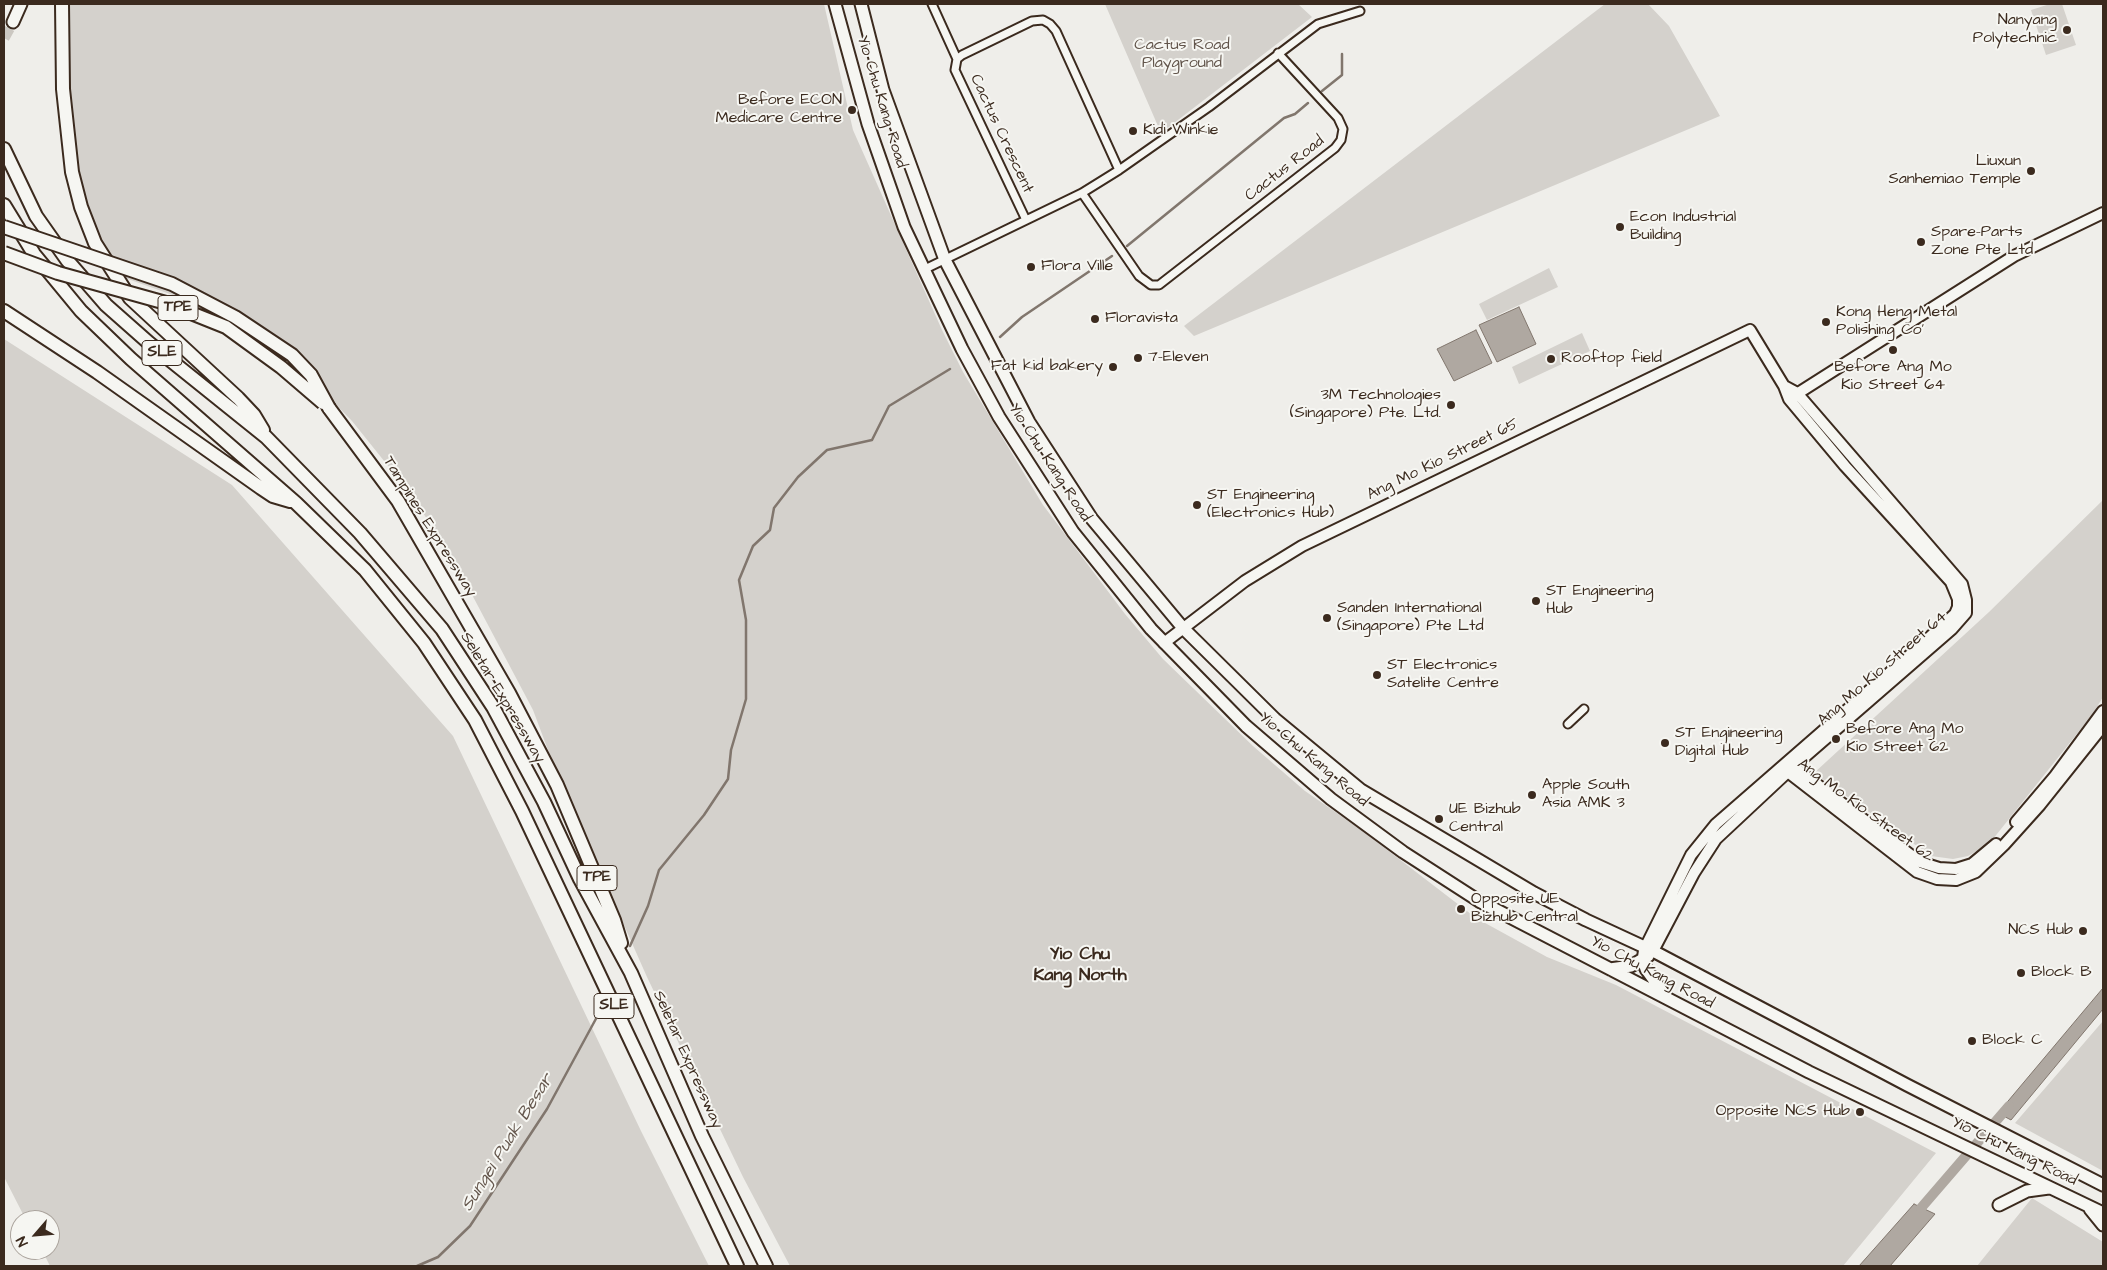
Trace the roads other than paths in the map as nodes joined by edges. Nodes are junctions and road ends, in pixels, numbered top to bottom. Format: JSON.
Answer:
{"nodes":[{"id":1,"x":21,"y":4,"type":"edge"},
{"id":2,"x":62,"y":4,"type":"edge"},
{"id":3,"x":835,"y":4,"type":"edge"},
{"id":4,"x":861,"y":4,"type":"edge"},
{"id":5,"x":932,"y":4,"type":"edge"},
{"id":6,"x":1360,"y":11,"type":"dead end"},
{"id":7,"x":13,"y":22,"type":"tunnel mouth"},
{"id":8,"x":1278,"y":54,"type":"junction"},
{"id":9,"x":957,"y":59,"type":"junction"},
{"id":10,"x":4,"y":149,"type":"edge"},
{"id":11,"x":1119,"y":170,"type":"junction"},
{"id":12,"x":1082,"y":193,"type":"junction"},
{"id":13,"x":4,"y":205,"type":"edge"},
{"id":14,"x":2103,"y":213,"type":"edge"},
{"id":15,"x":1026,"y":220,"type":"junction"},
{"id":16,"x":4,"y":227,"type":"edge"},
{"id":17,"x":4,"y":253,"type":"edge"},
{"id":18,"x":945,"y":260,"type":"junction"},
{"id":19,"x":923,"y":270,"type":"junction"},
{"id":20,"x":4,"y":311,"type":"edge"},
{"id":21,"x":4,"y":320,"type":"edge"},
{"id":22,"x":36,"y":330,"type":"junction"},
{"id":23,"x":1750,"y":330,"type":"joint"},
{"id":24,"x":1793,"y":396,"type":"junction"},
{"id":25,"x":329,"y":408,"type":"junction"},
{"id":26,"x":266,"y":437,"type":"junction"},
{"id":27,"x":296,"y":503,"type":"junction"},
{"id":28,"x":1183,"y":628,"type":"junction"},
{"id":29,"x":1164,"y":643,"type":"junction"},
{"id":30,"x":1584,"y":709,"type":"dead end"},
{"id":31,"x":2103,"y":711,"type":"edge"},
{"id":32,"x":1568,"y":724,"type":"dead end"},
{"id":33,"x":2103,"y":726,"type":"edge"},
{"id":34,"x":1788,"y":767,"type":"junction"},
{"id":35,"x":1647,"y":953,"type":"junction"},
{"id":36,"x":1610,"y":970,"type":"junction"},
{"id":37,"x":631,"y":973,"type":"junction"},
{"id":38,"x":1669,"y":1002,"type":"junction"},
{"id":39,"x":2103,"y":1185,"type":"edge"},
{"id":40,"x":2050,"y":1188,"type":"junction"},
{"id":41,"x":1999,"y":1205,"type":"dead end"},
{"id":42,"x":2087,"y":1205,"type":"junction"},
{"id":43,"x":2103,"y":1213,"type":"edge"},
{"id":44,"x":2103,"y":1224,"type":"edge"},
{"id":45,"x":737,"y":1266,"type":"edge"},
{"id":46,"x":766,"y":1266,"type":"edge"}],
"edges":[{"from":1,"to":7,"type":"main road"},
{"from":2,"to":26,"type":"highway"},
{"from":3,"to":19,"type":"main road","name":"Yio Chu Kang Road"},
{"from":4,"to":18,"type":"main road","name":"Yio Chu Kang Road"},
{"from":5,"to":9,"type":"street","name":"Cactus Crescent"},
{"from":6,"to":8,"type":"street"},
{"from":8,"to":11,"type":"street"},
{"from":8,"to":12,"type":"street","name":"Cactus Road"},
{"from":9,"to":11,"type":"street","name":"Cactus Crescent"},
{"from":9,"to":15,"type":"street","name":"Cactus Crescent"},
{"from":10,"to":26,"type":"highway","name":"Seletar Expressway","number":"SLE"},
{"from":11,"to":12,"type":"street"},
{"from":12,"to":15,"type":"street"},
{"from":13,"to":27,"type":"highway","number":"SLE"},
{"from":14,"to":24,"type":"street"},
{"from":15,"to":18,"type":"street"},
{"from":16,"to":25,"type":"highway","bridge":true},
{"from":17,"to":25,"type":"highway","name":"Tampines Expressway","number":"TPE","bridge":true},
{"from":18,"to":19,"type":"street"},
{"from":18,"to":28,"type":"main road","name":"Yio Chu Kang Road"},
{"from":19,"to":29,"type":"main road","name":"Yio Chu Kang Road"},
{"from":20,"to":22,"type":"highway"},
{"from":21,"to":22,"type":"highway"},
{"from":22,"to":27,"type":"highway"},
{"from":23,"to":24,"type":"street","name":"Ang Mo Kio Street 64"},
{"from":23,"to":28,"type":"street","name":"Ang Mo Kio Street 65"},
{"from":24,"to":34,"type":"street","name":"Ang Mo Kio Street 64"},
{"from":25,"to":37,"type":"highway","name":"Tampines Expressway","number":"TPE"},
{"from":26,"to":37,"type":"highway","name":"Seletar Expressway","number":"SLE"},
{"from":27,"to":45,"type":"highway","number":"SLE"},
{"from":28,"to":29,"type":"street","name":"Ang Mo Kio Street 65"},
{"from":28,"to":35,"type":"main road","name":"Yio Chu Kang Road"},
{"from":29,"to":36,"type":"main road","name":"Yio Chu Kang Road"},
{"from":30,"to":32,"type":"street"},
{"from":31,"to":34,"type":"street","name":"Ang Mo Kio Street 62"},
{"from":33,"to":34,"type":"street","name":"Ang Mo Kio Street 62"},
{"from":34,"to":35,"type":"street","name":"Ang Mo Kio Street 64"},
{"from":35,"to":36,"type":"main road"},
{"from":35,"to":38,"type":"main road"},
{"from":35,"to":39,"type":"main road","name":"Yio Chu Kang Road"},
{"from":36,"to":38,"type":"main road","name":"Yio Chu Kang Road"},
{"from":37,"to":46,"type":"highway","name":"Seletar Expressway","number":"SLE"},
{"from":38,"to":40,"type":"main road","name":"Yio Chu Kang Road"},
{"from":40,"to":41,"type":"main road"},
{"from":40,"to":42,"type":"main road","name":"Yio Chu Kang Road"},
{"from":42,"to":43,"type":"main road","name":"Yio Chu Kang Road"},
{"from":42,"to":44,"type":"main road"}]}
